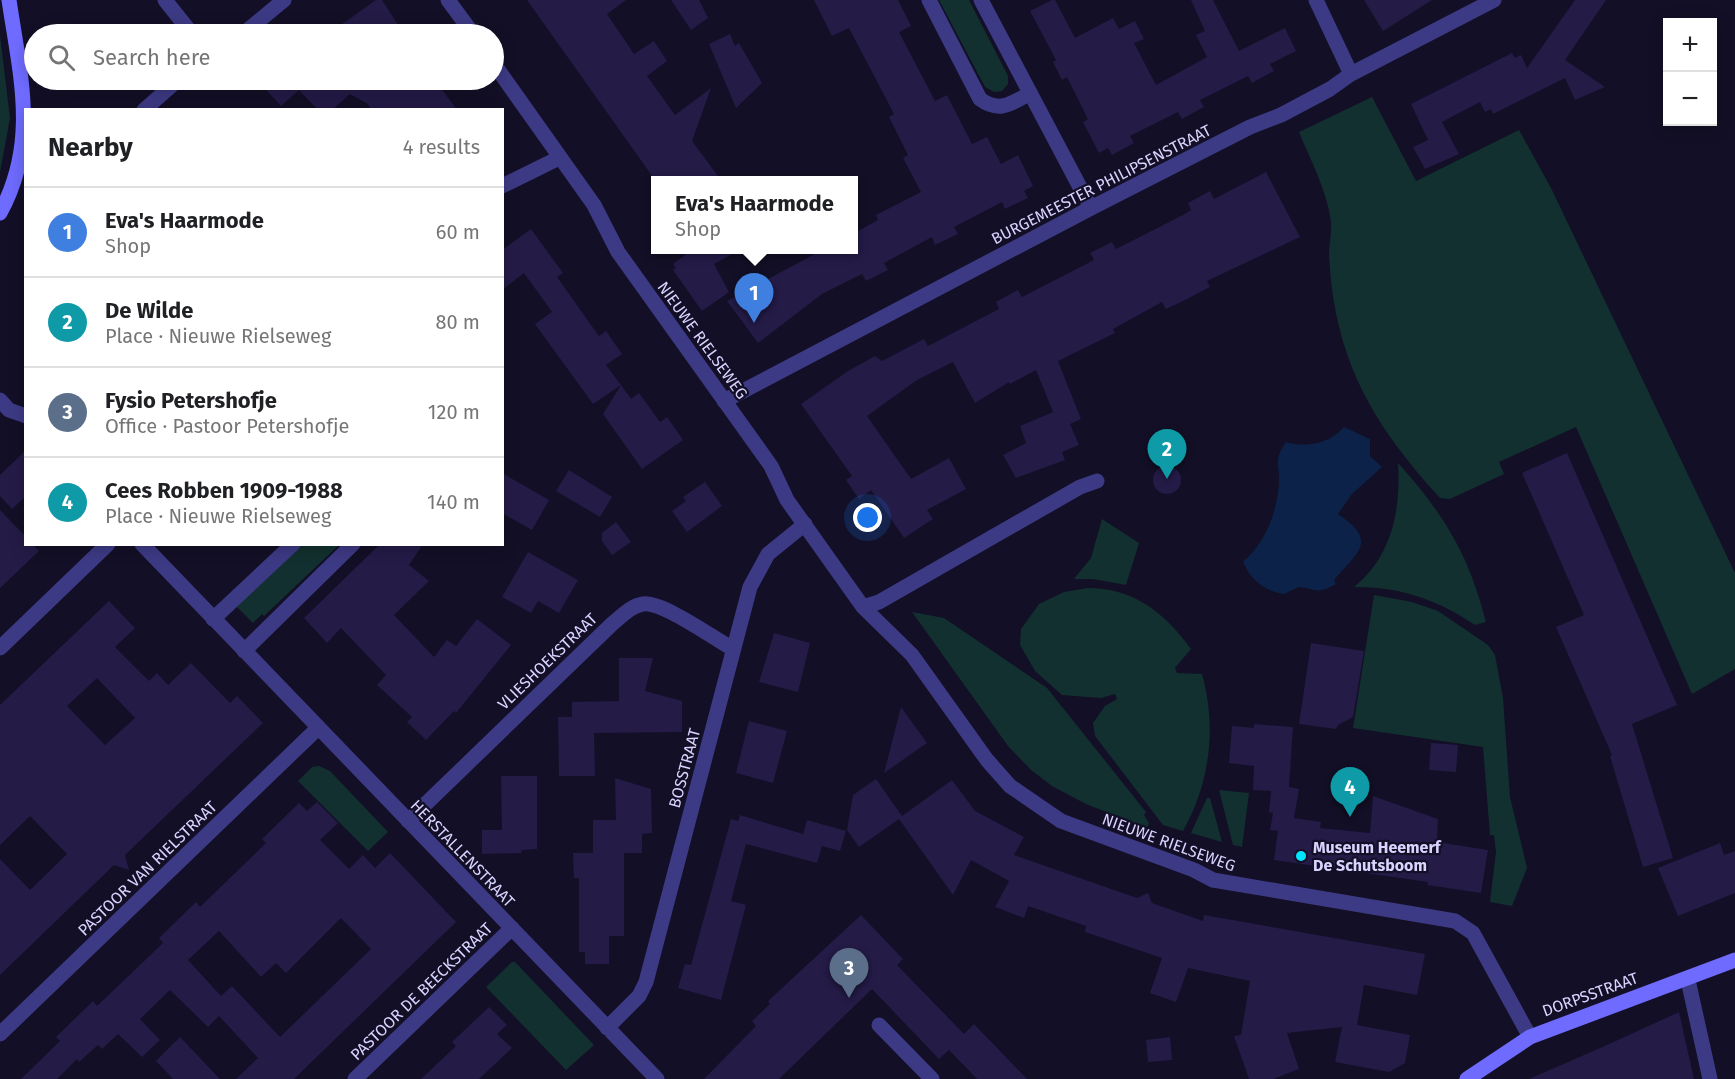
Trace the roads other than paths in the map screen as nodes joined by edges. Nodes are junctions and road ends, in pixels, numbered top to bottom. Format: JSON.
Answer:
{"nodes":[{"id":1,"x":9,"y":0,"type":"edge"},
{"id":2,"x":165,"y":0,"type":"edge"},
{"id":3,"x":284,"y":0,"type":"edge"},
{"id":4,"x":448,"y":0,"type":"edge"},
{"id":5,"x":929,"y":0,"type":"edge"},
{"id":6,"x":981,"y":0,"type":"edge"},
{"id":7,"x":1316,"y":0,"type":"edge"},
{"id":8,"x":1494,"y":0,"type":"edge"},
{"id":9,"x":184,"y":24,"type":"edge"},
{"id":10,"x":255,"y":24,"type":"edge"},
{"id":11,"x":465,"y":24,"type":"edge"},
{"id":12,"x":1352,"y":74,"type":"junction"},
{"id":13,"x":504,"y":78,"type":"edge"},
{"id":14,"x":167,"y":90,"type":"edge"},
{"id":15,"x":1029,"y":94,"type":"junction"},
{"id":16,"x":24,"y":108,"type":"edge"},
{"id":17,"x":146,"y":108,"type":"edge"},
{"id":18,"x":24,"y":133,"type":"edge"},
{"id":19,"x":559,"y":158,"type":"junction"},
{"id":20,"x":504,"y":185,"type":"edge"},
{"id":21,"x":1091,"y":208,"type":"junction"},
{"id":22,"x":0,"y":213,"type":"edge"},
{"id":23,"x":0,"y":400,"type":"edge"},
{"id":24,"x":724,"y":401,"type":"junction"},
{"id":25,"x":24,"y":415,"type":"edge"},
{"id":26,"x":1097,"y":481,"type":"dead end"},
{"id":27,"x":805,"y":524,"type":"junction"},
{"id":28,"x":106,"y":546,"type":"edge"},
{"id":29,"x":144,"y":546,"type":"edge"},
{"id":30,"x":291,"y":546,"type":"edge"},
{"id":31,"x":351,"y":546,"type":"edge"},
{"id":32,"x":863,"y":608,"type":"junction"},
{"id":33,"x":213,"y":618,"type":"junction"},
{"id":34,"x":0,"y":648,"type":"edge"},
{"id":35,"x":733,"y":650,"type":"junction"},
{"id":36,"x":244,"y":651,"type":"junction"},
{"id":37,"x":318,"y":728,"type":"junction"},
{"id":38,"x":408,"y":820,"type":"junction"},
{"id":39,"x":512,"y":928,"type":"junction"},
{"id":40,"x":1735,"y":960,"type":"edge"},
{"id":41,"x":1688,"y":980,"type":"junction"},
{"id":42,"x":879,"y":1025,"type":"dead end"},
{"id":43,"x":608,"y":1028,"type":"junction"},
{"id":44,"x":0,"y":1034,"type":"edge"},
{"id":45,"x":1530,"y":1037,"type":"junction"},
{"id":46,"x":928,"y":1078,"type":"edge"},
{"id":47,"x":355,"y":1079,"type":"edge"},
{"id":48,"x":657,"y":1079,"type":"edge"},
{"id":49,"x":1467,"y":1079,"type":"edge"},
{"id":50,"x":1710,"y":1079,"type":"edge"}],
"edges":[{"from":1,"to":16,"type":"street"},
{"from":2,"to":9,"type":"street"},
{"from":3,"to":10,"type":"street"},
{"from":4,"to":11,"type":"street"},
{"from":5,"to":15,"type":"street"},
{"from":6,"to":15,"type":"street"},
{"from":7,"to":12,"type":"street"},
{"from":8,"to":12,"type":"street","name":"BURGEMEESTER PHILIPSENSTRAAT"},
{"from":12,"to":21,"type":"street","name":"BURGEMEESTER PHILIPSENSTRAAT"},
{"from":13,"to":19,"type":"street","name":"NIEUWE RIELSEWEG"},
{"from":14,"to":17,"type":"street"},
{"from":15,"to":21,"type":"street"},
{"from":18,"to":22,"type":"street"},
{"from":19,"to":20,"type":"street"},
{"from":19,"to":24,"type":"street","name":"NIEUWE RIELSEWEG"},
{"from":21,"to":24,"type":"street","name":"BURGEMEESTER PHILIPSENSTRAAT"},
{"from":23,"to":25,"type":"street"},
{"from":24,"to":27,"type":"street","name":"NIEUWE RIELSEWEG"},
{"from":26,"to":32,"type":"street"},
{"from":27,"to":32,"type":"street","name":"NIEUWE RIELSEWEG"},
{"from":27,"to":35,"type":"street","name":"BOSSTRAAT"},
{"from":28,"to":34,"type":"street"},
{"from":29,"to":33,"type":"street","name":"HERSTALLENSTRAAT"},
{"from":30,"to":33,"type":"street"},
{"from":31,"to":36,"type":"street"},
{"from":32,"to":45,"type":"street","name":"NIEUWE RIELSEWEG"},
{"from":33,"to":36,"type":"street","name":"HERSTALLENSTRAAT"},
{"from":35,"to":38,"type":"street","name":"VLIESHOEKSTRAAT"},
{"from":35,"to":43,"type":"street","name":"BOSSTRAAT"},
{"from":36,"to":37,"type":"street","name":"HERSTALLENSTRAAT"},
{"from":37,"to":38,"type":"street","name":"HERSTALLENSTRAAT"},
{"from":37,"to":44,"type":"street","name":"PASTOOR VAN RIELSTRAAT"},
{"from":38,"to":39,"type":"street","name":"HERSTALLENSTRAAT"},
{"from":39,"to":43,"type":"street","name":"HERSTALLENSTRAAT"},
{"from":39,"to":47,"type":"street","name":"PASTOOR DE BEECKSTRAAT"},
{"from":40,"to":41,"type":"street","name":"DORPSSTRAAT"},
{"from":41,"to":45,"type":"street","name":"DORPSSTRAAT"},
{"from":41,"to":50,"type":"street"},
{"from":42,"to":46,"type":"street"},
{"from":43,"to":48,"type":"street","name":"HERSTALLENSTRAAT"},
{"from":45,"to":49,"type":"street","name":"DORPSSTRAAT"}]}
